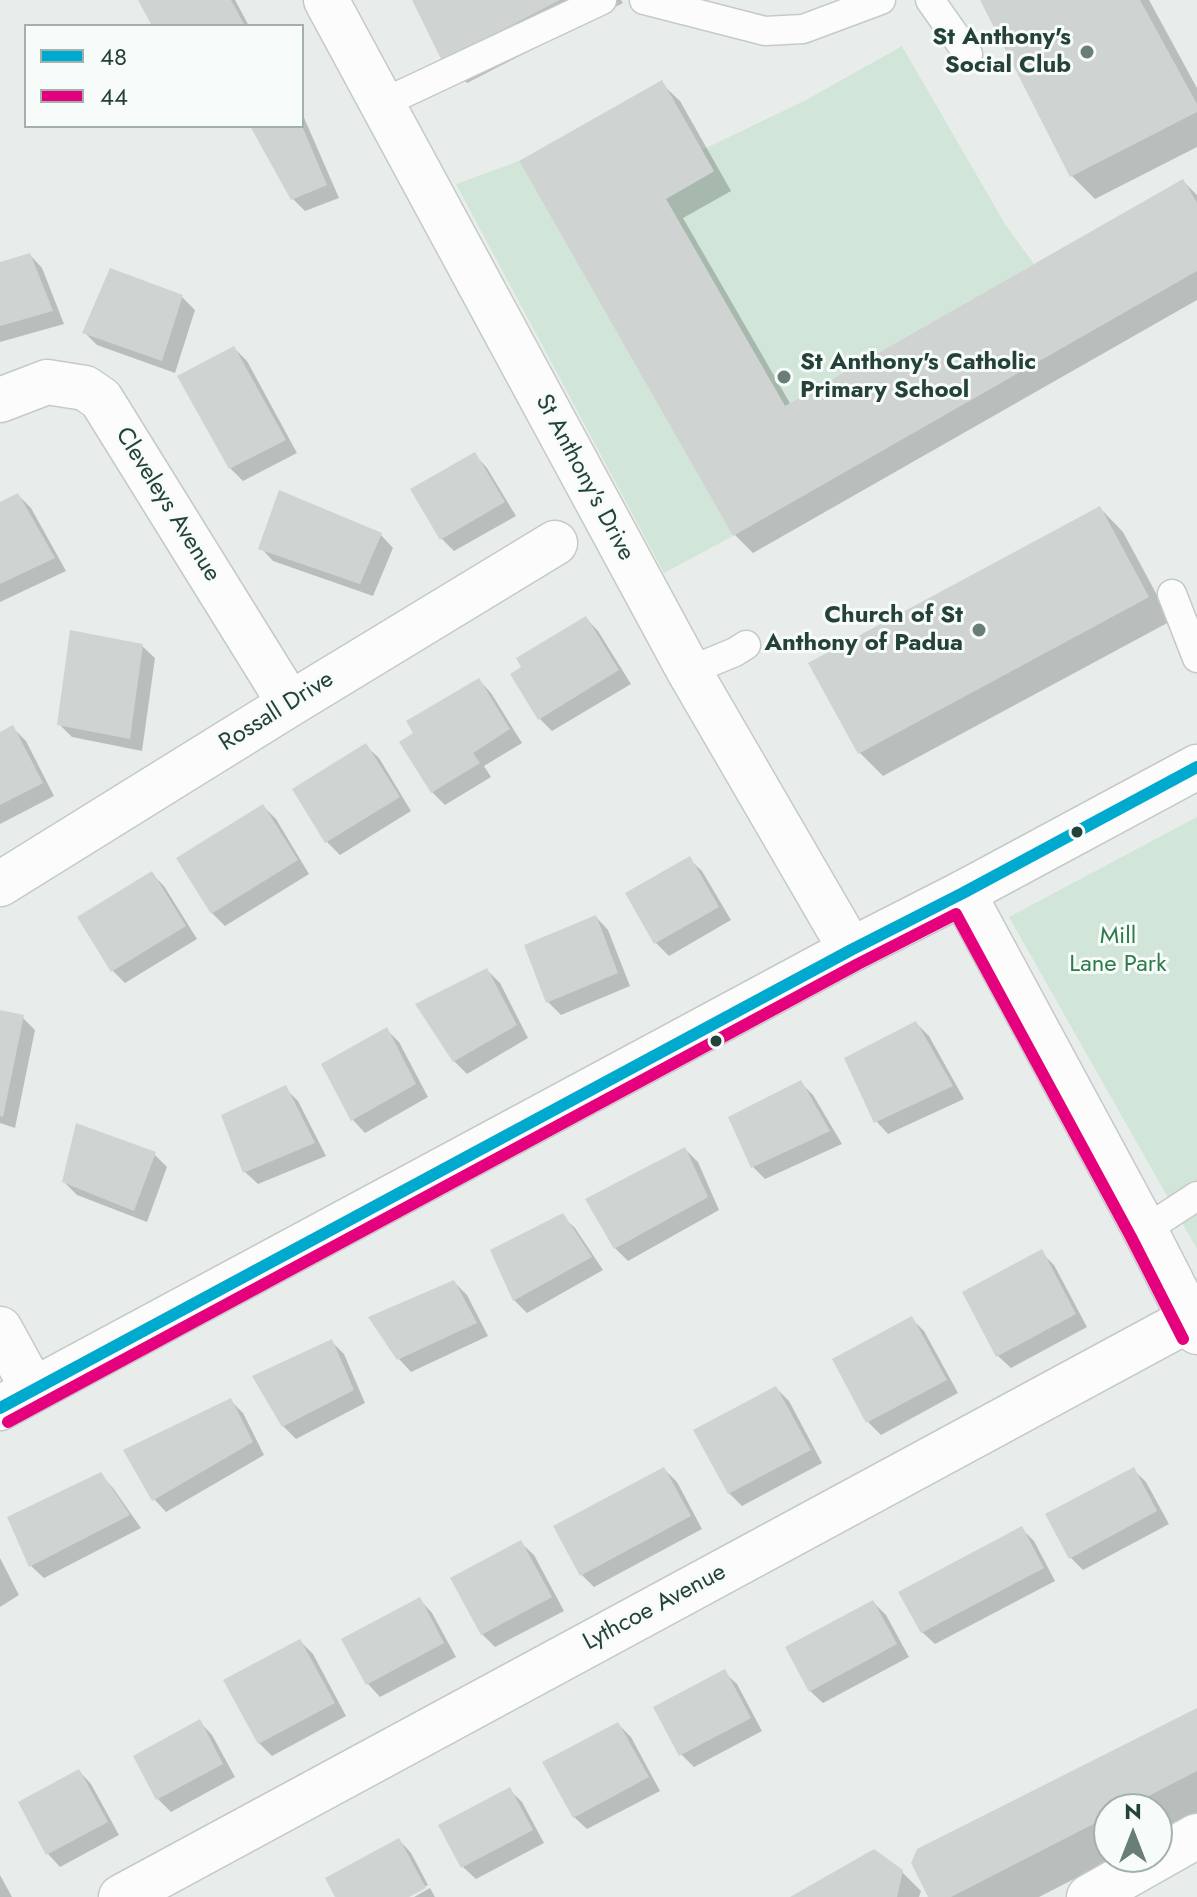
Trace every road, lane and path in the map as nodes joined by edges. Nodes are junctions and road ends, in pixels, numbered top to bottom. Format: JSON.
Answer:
{"nodes":[{"id":1,"x":326,"y":0,"type":"edge"},
{"id":2,"x":602,"y":0,"type":"edge"},
{"id":3,"x":644,"y":0,"type":"edge"},
{"id":4,"x":881,"y":0,"type":"edge"},
{"id":5,"x":930,"y":0,"type":"edge"},
{"id":6,"x":968,"y":54,"type":"dead end"},
{"id":7,"x":381,"y":104,"type":"junction"},
{"id":8,"x":0,"y":400,"type":"edge"},
{"id":9,"x":555,"y":543,"type":"dead end"},
{"id":10,"x":1172,"y":594,"type":"dead end"},
{"id":11,"x":746,"y":645,"type":"dead end"},
{"id":12,"x":1197,"y":658,"type":"edge"},
{"id":13,"x":689,"y":671,"type":"junction"},
{"id":14,"x":290,"y":704,"type":"junction"},
{"id":15,"x":1197,"y":767,"type":"edge"},
{"id":16,"x":0,"y":884,"type":"edge"},
{"id":17,"x":963,"y":893,"type":"junction"},
{"id":18,"x":851,"y":950,"type":"junction"},
{"id":19,"x":1197,"y":1196,"type":"edge"},
{"id":20,"x":1145,"y":1230,"type":"junction"},
{"id":21,"x":1193,"y":1326,"type":"edge"},
{"id":22,"x":0,"y":1329,"type":"edge"},
{"id":23,"x":16,"y":1398,"type":"edge"},
{"id":24,"x":1197,"y":1836,"type":"edge"},
{"id":25,"x":121,"y":1897,"type":"edge"},
{"id":26,"x":1089,"y":1897,"type":"edge"}],
"edges":[{"from":1,"to":7,"type":"street","name":"St Anthony's Drive"},
{"from":2,"to":7,"type":"lane"},
{"from":3,"to":4,"type":"lane"},
{"from":5,"to":6,"type":"lane"},
{"from":7,"to":13,"type":"street","name":"St Anthony's Drive"},
{"from":8,"to":14,"type":"street","name":"Cleveleys Avenue"},
{"from":9,"to":14,"type":"street","name":"Rossall Drive"},
{"from":10,"to":12,"type":"lane"},
{"from":11,"to":13,"type":"lane"},
{"from":13,"to":18,"type":"street","name":"St Anthony's Drive"},
{"from":14,"to":16,"type":"street","name":"Rossall Drive"},
{"from":15,"to":17,"type":"street"},
{"from":17,"to":18,"type":"street"},
{"from":17,"to":20,"type":"street"},
{"from":18,"to":23,"type":"street"},
{"from":19,"to":20,"type":"lane"},
{"from":20,"to":21,"type":"street"},
{"from":21,"to":25,"type":"street","name":"Lythcoe Avenue"},
{"from":22,"to":23,"type":"street"},
{"from":24,"to":26,"type":"street"}]}
